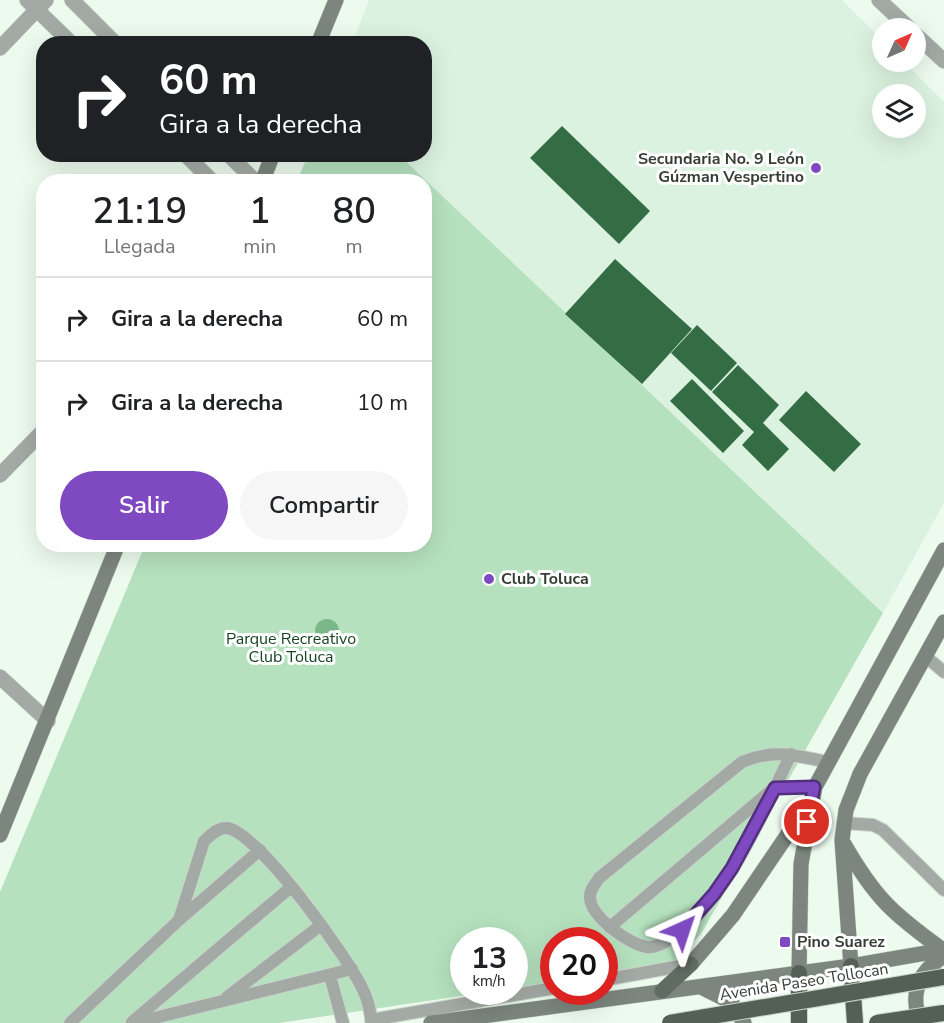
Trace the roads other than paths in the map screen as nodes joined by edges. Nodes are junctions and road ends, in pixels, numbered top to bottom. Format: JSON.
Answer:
{"nodes":[{"id":1,"x":72,"y":0,"type":"edge"},
{"id":2,"x":336,"y":0,"type":"edge"},
{"id":3,"x":879,"y":0,"type":"edge"},
{"id":4,"x":37,"y":3,"type":"edge"},
{"id":5,"x":898,"y":18,"type":"edge"},
{"id":6,"x":65,"y":36,"type":"edge"},
{"id":7,"x":108,"y":36,"type":"edge"},
{"id":8,"x":321,"y":36,"type":"edge"},
{"id":9,"x":926,"y":44,"type":"edge"},
{"id":10,"x":0,"y":48,"type":"edge"},
{"id":11,"x":944,"y":61,"type":"edge"},
{"id":12,"x":193,"y":162,"type":"edge"},
{"id":13,"x":236,"y":162,"type":"edge"},
{"id":14,"x":205,"y":174,"type":"edge"},
{"id":15,"x":248,"y":174,"type":"edge"},
{"id":16,"x":36,"y":438,"type":"edge"},
{"id":17,"x":0,"y":475,"type":"edge"},
{"id":18,"x":944,"y":550,"type":"edge"},
{"id":19,"x":115,"y":552,"type":"edge"},
{"id":20,"x":944,"y":622,"type":"edge"},
{"id":21,"x":925,"y":656,"type":"junction"},
{"id":22,"x":944,"y":672,"type":"edge"},
{"id":23,"x":0,"y":677,"type":"edge"},
{"id":24,"x":48,"y":721,"type":"junction"},
{"id":25,"x":792,"y":754,"type":"junction"},
{"id":26,"x":826,"y":762,"type":"junction"},
{"id":27,"x":775,"y":788,"type":"junction"},
{"id":28,"x":812,"y":794,"type":"junction"},
{"id":29,"x":843,"y":824,"type":"junction"},
{"id":30,"x":0,"y":835,"type":"edge"},
{"id":31,"x":842,"y":840,"type":"junction"},
{"id":32,"x":260,"y":850,"type":"junction"},
{"id":33,"x":291,"y":887,"type":"junction"},
{"id":34,"x":944,"y":890,"type":"edge"},
{"id":35,"x":179,"y":920,"type":"junction"},
{"id":36,"x":321,"y":925,"type":"junction"},
{"id":37,"x":610,"y":927,"type":"joint"},
{"id":38,"x":618,"y":933,"type":"edge"},
{"id":39,"x":944,"y":952,"type":"edge"},
{"id":40,"x":691,"y":963,"type":"junction"},
{"id":41,"x":851,"y":966,"type":"junction"},
{"id":42,"x":352,"y":969,"type":"junction"},
{"id":43,"x":799,"y":973,"type":"junction"},
{"id":44,"x":330,"y":976,"type":"junction"},
{"id":45,"x":618,"y":977,"type":"edge"},
{"id":46,"x":944,"y":977,"type":"edge"},
{"id":47,"x":702,"y":987,"type":"junction"},
{"id":48,"x":540,"y":991,"type":"edge"},
{"id":49,"x":662,"y":991,"type":"junction"},
{"id":50,"x":223,"y":1001,"type":"junction"},
{"id":51,"x":944,"y":1013,"type":"edge"},
{"id":52,"x":372,"y":1021,"type":"edge"},
{"id":53,"x":70,"y":1023,"type":"edge"},
{"id":54,"x":132,"y":1023,"type":"edge"},
{"id":55,"x":343,"y":1023,"type":"edge"},
{"id":56,"x":431,"y":1023,"type":"edge"},
{"id":57,"x":670,"y":1023,"type":"edge"},
{"id":58,"x":744,"y":1023,"type":"edge"},
{"id":59,"x":799,"y":1023,"type":"edge"},
{"id":60,"x":855,"y":1023,"type":"edge"},
{"id":61,"x":877,"y":1023,"type":"edge"},
{"id":62,"x":921,"y":1023,"type":"edge"}],
"edges":[{"from":1,"to":7,"type":"street"},
{"from":2,"to":8,"type":"main road"},
{"from":3,"to":5,"type":"street"},
{"from":4,"to":6,"type":"street"},
{"from":4,"to":10,"type":"street"},
{"from":9,"to":11,"type":"street"},
{"from":12,"to":14,"type":"street"},
{"from":13,"to":15,"type":"street"},
{"from":16,"to":17,"type":"street"},
{"from":18,"to":26,"type":"main road"},
{"from":19,"to":24,"type":"main road"},
{"from":20,"to":21,"type":"main road"},
{"from":21,"to":22,"type":"lane"},
{"from":21,"to":29,"type":"main road"},
{"from":23,"to":24,"type":"street"},
{"from":24,"to":30,"type":"main road"},
{"from":25,"to":26,"type":"lane"},
{"from":25,"to":27,"type":"lane"},
{"from":25,"to":37,"type":"lane"},
{"from":26,"to":28,"type":"main road"},
{"from":27,"to":28,"type":"lane"},
{"from":27,"to":37,"type":"lane"},
{"from":27,"to":38,"type":"lane"},
{"from":28,"to":40,"type":"main road"},
{"from":28,"to":43,"type":"main road"},
{"from":29,"to":31,"type":"main road"},
{"from":29,"to":34,"type":"lane"},
{"from":31,"to":39,"type":"main road"},
{"from":31,"to":41,"type":"main road"},
{"from":32,"to":33,"type":"lane"},
{"from":32,"to":35,"type":"lane"},
{"from":32,"to":35,"type":"lane"},
{"from":33,"to":36,"type":"lane"},
{"from":33,"to":54,"type":"lane"},
{"from":35,"to":53,"type":"lane"},
{"from":36,"to":42,"type":"lane"},
{"from":36,"to":50,"type":"lane"},
{"from":39,"to":41,"type":"main road","name":"Avenida Paseo Tollocan"},
{"from":39,"to":62,"type":"main road"},
{"from":40,"to":45,"type":"lane"},
{"from":40,"to":49,"type":"main road"},
{"from":41,"to":43,"type":"main road","name":"Avenida Paseo Tollocan"},
{"from":41,"to":60,"type":"highway"},
{"from":42,"to":44,"type":"lane"},
{"from":42,"to":52,"type":"lane"},
{"from":43,"to":47,"type":"main road","name":"Avenida Paseo Tollocan"},
{"from":43,"to":59,"type":"highway"},
{"from":44,"to":50,"type":"lane"},
{"from":44,"to":55,"type":"lane"},
{"from":46,"to":57,"type":"highway","name":"Avenida Paseo Tollocan","bridge":true},
{"from":47,"to":49,"type":"main road","name":"Avenida Paseo Tollocan"},
{"from":47,"to":58,"type":"main road"},
{"from":48,"to":52,"type":"lane"},
{"from":49,"to":56,"type":"main road","name":"Avenida Paseo Tollocan"},
{"from":50,"to":54,"type":"lane"},
{"from":51,"to":61,"type":"highway","bridge":true}]}
